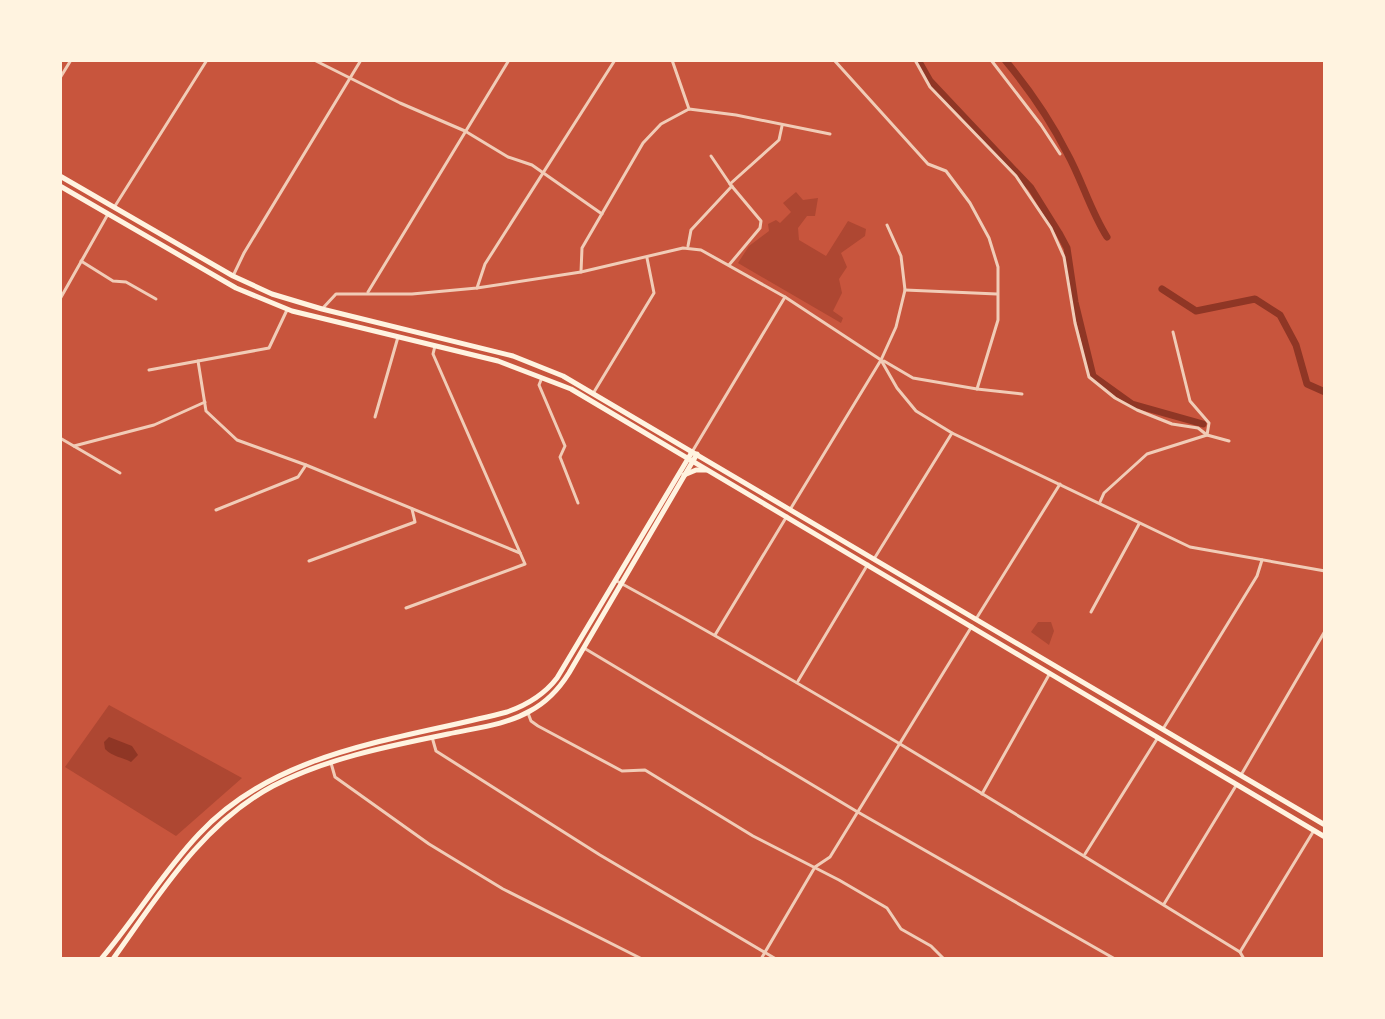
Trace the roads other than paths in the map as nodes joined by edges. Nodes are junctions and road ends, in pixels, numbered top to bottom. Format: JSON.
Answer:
{"nodes":[{"id":1,"x":71,"y":60,"type":"edge"},
{"id":2,"x":207,"y":60,"type":"edge"},
{"id":3,"x":314,"y":60,"type":"edge"},
{"id":4,"x":361,"y":60,"type":"edge"},
{"id":5,"x":509,"y":60,"type":"edge"},
{"id":6,"x":615,"y":60,"type":"edge"},
{"id":7,"x":672,"y":60,"type":"edge"},
{"id":8,"x":834,"y":60,"type":"edge"},
{"id":9,"x":915,"y":60,"type":"edge"},
{"id":10,"x":991,"y":60,"type":"edge"},
{"id":11,"x":60,"y":78,"type":"edge"},
{"id":12,"x":351,"y":78,"type":"junction"},
{"id":13,"x":689,"y":109,"type":"junction"},
{"id":14,"x":782,"y":125,"type":"junction"},
{"id":15,"x":465,"y":131,"type":"junction"},
{"id":16,"x":830,"y":134,"type":"dead end"},
{"id":17,"x":1060,"y":154,"type":"dead end"},
{"id":18,"x":711,"y":156,"type":"dead end"},
{"id":19,"x":544,"y":174,"type":"junction"},
{"id":20,"x":60,"y":176,"type":"edge"},
{"id":21,"x":731,"y":185,"type":"junction"},
{"id":22,"x":60,"y":186,"type":"edge"},
{"id":23,"x":114,"y":208,"type":"junction"},
{"id":24,"x":108,"y":214,"type":"junction"},
{"id":25,"x":602,"y":214,"type":"junction"},
{"id":26,"x":887,"y":225,"type":"dead end"},
{"id":27,"x":687,"y":247,"type":"junction"},
{"id":28,"x":647,"y":257,"type":"junction"},
{"id":29,"x":81,"y":261,"type":"junction"},
{"id":30,"x":729,"y":265,"type":"junction"},
{"id":31,"x":581,"y":272,"type":"junction"},
{"id":32,"x":233,"y":276,"type":"junction"},
{"id":33,"x":477,"y":288,"type":"junction"},
{"id":34,"x":905,"y":290,"type":"junction"},
{"id":35,"x":367,"y":294,"type":"junction"},
{"id":36,"x":999,"y":294,"type":"junction"},
{"id":37,"x":785,"y":297,"type":"junction"},
{"id":38,"x":60,"y":299,"type":"edge"},
{"id":39,"x":156,"y":299,"type":"dead end"},
{"id":40,"x":322,"y":309,"type":"junction"},
{"id":41,"x":287,"y":310,"type":"junction"},
{"id":42,"x":1173,"y":332,"type":"dead end"},
{"id":43,"x":398,"y":337,"type":"junction"},
{"id":44,"x":435,"y":346,"type":"junction"},
{"id":45,"x":881,"y":360,"type":"junction"},
{"id":46,"x":198,"y":361,"type":"junction"},
{"id":47,"x":149,"y":370,"type":"dead end"},
{"id":48,"x":541,"y":376,"type":"junction"},
{"id":49,"x":977,"y":389,"type":"junction"},
{"id":50,"x":594,"y":392,"type":"junction"},
{"id":51,"x":1022,"y":394,"type":"dead end"},
{"id":52,"x":205,"y":402,"type":"junction"},
{"id":53,"x":375,"y":417,"type":"dead end"},
{"id":54,"x":952,"y":433,"type":"junction"},
{"id":55,"x":1207,"y":435,"type":"junction"},
{"id":56,"x":60,"y":438,"type":"edge"},
{"id":57,"x":1229,"y":441,"type":"dead end"},
{"id":58,"x":74,"y":446,"type":"junction"},
{"id":59,"x":692,"y":456,"type":"junction"},
{"id":60,"x":306,"y":465,"type":"junction"},
{"id":61,"x":710,"y":471,"type":"junction"},
{"id":62,"x":120,"y":473,"type":"dead end"},
{"id":63,"x":684,"y":475,"type":"junction"},
{"id":64,"x":1060,"y":484,"type":"junction"},
{"id":65,"x":578,"y":503,"type":"dead end"},
{"id":66,"x":1099,"y":503,"type":"junction"},
{"id":67,"x":412,"y":509,"type":"junction"},
{"id":68,"x":216,"y":510,"type":"dead end"},
{"id":69,"x":789,"y":513,"type":"junction"},
{"id":70,"x":1139,"y":524,"type":"junction"},
{"id":71,"x":520,"y":553,"type":"junction"},
{"id":72,"x":874,"y":559,"type":"junction"},
{"id":73,"x":1262,"y":560,"type":"junction"},
{"id":74,"x":309,"y":561,"type":"dead end"},
{"id":75,"x":868,"y":564,"type":"junction"},
{"id":76,"x":1325,"y":571,"type":"edge"},
{"id":77,"x":614,"y":580,"type":"junction"},
{"id":78,"x":621,"y":584,"type":"junction"},
{"id":79,"x":406,"y":608,"type":"dead end"},
{"id":80,"x":1091,"y":612,"type":"dead end"},
{"id":81,"x":976,"y":619,"type":"junction"},
{"id":82,"x":972,"y":626,"type":"junction"},
{"id":83,"x":1325,"y":631,"type":"edge"},
{"id":84,"x":715,"y":635,"type":"junction"},
{"id":85,"x":584,"y":648,"type":"junction"},
{"id":86,"x":1050,"y":673,"type":"junction"},
{"id":87,"x":797,"y":683,"type":"junction"},
{"id":88,"x":528,"y":713,"type":"junction"},
{"id":89,"x":1163,"y":729,"type":"junction"},
{"id":90,"x":432,"y":737,"type":"junction"},
{"id":91,"x":1158,"y":737,"type":"junction"},
{"id":92,"x":898,"y":744,"type":"junction"},
{"id":93,"x":331,"y":763,"type":"junction"},
{"id":94,"x":1241,"y":775,"type":"junction"},
{"id":95,"x":1237,"y":784,"type":"junction"},
{"id":96,"x":982,"y":794,"type":"junction"},
{"id":97,"x":856,"y":811,"type":"junction"},
{"id":98,"x":1323,"y":822,"type":"edge"},
{"id":99,"x":1314,"y":830,"type":"junction"},
{"id":100,"x":1325,"y":837,"type":"edge"},
{"id":101,"x":1085,"y":854,"type":"junction"},
{"id":102,"x":815,"y":867,"type":"junction"},
{"id":103,"x":1163,"y":905,"type":"junction"},
{"id":104,"x":765,"y":952,"type":"junction"},
{"id":105,"x":1240,"y":952,"type":"junction"},
{"id":106,"x":101,"y":959,"type":"edge"},
{"id":107,"x":113,"y":959,"type":"edge"},
{"id":108,"x":642,"y":959,"type":"edge"},
{"id":109,"x":761,"y":959,"type":"edge"},
{"id":110,"x":776,"y":959,"type":"edge"},
{"id":111,"x":944,"y":959,"type":"edge"},
{"id":112,"x":1115,"y":959,"type":"edge"},
{"id":113,"x":1244,"y":959,"type":"edge"}],
"edges":[{"from":1,"to":11,"type":"street"},
{"from":2,"to":23,"type":"street"},
{"from":3,"to":12,"type":"street"},
{"from":4,"to":12,"type":"street"},
{"from":5,"to":15,"type":"street"},
{"from":6,"to":19,"type":"street"},
{"from":7,"to":13,"type":"street"},
{"from":8,"to":36,"type":"street"},
{"from":9,"to":55,"type":"street"},
{"from":10,"to":17,"type":"street"},
{"from":12,"to":15,"type":"street"},
{"from":12,"to":32,"type":"street"},
{"from":13,"to":14,"type":"street"},
{"from":13,"to":25,"type":"street"},
{"from":14,"to":16,"type":"street"},
{"from":14,"to":21,"type":"street"},
{"from":15,"to":19,"type":"street"},
{"from":15,"to":35,"type":"street"},
{"from":18,"to":21,"type":"street"},
{"from":19,"to":25,"type":"street"},
{"from":19,"to":33,"type":"street"},
{"from":20,"to":23,"type":"main road"},
{"from":21,"to":27,"type":"street"},
{"from":21,"to":30,"type":"street"},
{"from":22,"to":24,"type":"main road"},
{"from":23,"to":32,"type":"main road"},
{"from":24,"to":29,"type":"street"},
{"from":24,"to":41,"type":"main road"},
{"from":25,"to":31,"type":"street"},
{"from":26,"to":34,"type":"street"},
{"from":27,"to":28,"type":"street"},
{"from":27,"to":30,"type":"street"},
{"from":28,"to":31,"type":"street"},
{"from":28,"to":50,"type":"street"},
{"from":29,"to":38,"type":"street"},
{"from":29,"to":39,"type":"street"},
{"from":30,"to":37,"type":"street"},
{"from":31,"to":33,"type":"street"},
{"from":32,"to":40,"type":"main road"},
{"from":33,"to":35,"type":"street"},
{"from":34,"to":36,"type":"street"},
{"from":34,"to":45,"type":"street"},
{"from":35,"to":40,"type":"street"},
{"from":36,"to":49,"type":"street"},
{"from":37,"to":45,"type":"street"},
{"from":37,"to":59,"type":"street"},
{"from":40,"to":50,"type":"main road"},
{"from":41,"to":43,"type":"main road"},
{"from":41,"to":46,"type":"street"},
{"from":42,"to":55,"type":"street"},
{"from":43,"to":44,"type":"main road"},
{"from":43,"to":53,"type":"street"},
{"from":44,"to":48,"type":"main road"},
{"from":44,"to":71,"type":"street"},
{"from":45,"to":49,"type":"street"},
{"from":45,"to":54,"type":"street"},
{"from":45,"to":69,"type":"street"},
{"from":46,"to":47,"type":"street"},
{"from":46,"to":52,"type":"street"},
{"from":48,"to":59,"type":"main road"},
{"from":48,"to":65,"type":"street"},
{"from":49,"to":51,"type":"street"},
{"from":50,"to":59,"type":"main road"},
{"from":52,"to":58,"type":"street"},
{"from":52,"to":60,"type":"street"},
{"from":54,"to":64,"type":"street"},
{"from":54,"to":72,"type":"street"},
{"from":55,"to":57,"type":"street"},
{"from":55,"to":66,"type":"street"},
{"from":56,"to":58,"type":"street"},
{"from":58,"to":62,"type":"street"},
{"from":59,"to":61,"type":"main road"},
{"from":59,"to":63,"type":"main road"},
{"from":59,"to":69,"type":"main road"},
{"from":59,"to":77,"type":"main road"},
{"from":60,"to":67,"type":"street"},
{"from":60,"to":68,"type":"street"},
{"from":61,"to":63,"type":"main road"},
{"from":61,"to":69,"type":"main road"},
{"from":63,"to":78,"type":"main road"},
{"from":64,"to":66,"type":"street"},
{"from":64,"to":81,"type":"street"},
{"from":66,"to":70,"type":"street"},
{"from":67,"to":71,"type":"street"},
{"from":67,"to":74,"type":"street"},
{"from":69,"to":72,"type":"main road"},
{"from":69,"to":75,"type":"main road"},
{"from":69,"to":84,"type":"street"},
{"from":70,"to":73,"type":"street"},
{"from":70,"to":80,"type":"street"},
{"from":71,"to":79,"type":"street"},
{"from":72,"to":81,"type":"main road"},
{"from":73,"to":76,"type":"street"},
{"from":73,"to":89,"type":"street"},
{"from":75,"to":82,"type":"main road"},
{"from":75,"to":87,"type":"street"},
{"from":77,"to":78,"type":"street"},
{"from":77,"to":106,"type":"main road"},
{"from":78,"to":84,"type":"street"},
{"from":78,"to":85,"type":"main road"},
{"from":81,"to":89,"type":"main road"},
{"from":82,"to":86,"type":"main road"},
{"from":82,"to":92,"type":"street"},
{"from":83,"to":94,"type":"street"},
{"from":84,"to":87,"type":"street"},
{"from":85,"to":88,"type":"main road"},
{"from":85,"to":97,"type":"street"},
{"from":86,"to":91,"type":"main road"},
{"from":86,"to":96,"type":"street"},
{"from":87,"to":92,"type":"street"},
{"from":88,"to":90,"type":"main road"},
{"from":88,"to":102,"type":"street"},
{"from":89,"to":94,"type":"main road"},
{"from":90,"to":93,"type":"main road"},
{"from":90,"to":104,"type":"street"},
{"from":91,"to":95,"type":"main road"},
{"from":91,"to":101,"type":"street"},
{"from":92,"to":96,"type":"street"},
{"from":92,"to":97,"type":"street"},
{"from":93,"to":107,"type":"main road"},
{"from":93,"to":108,"type":"street"},
{"from":94,"to":98,"type":"main road"},
{"from":95,"to":99,"type":"main road"},
{"from":95,"to":103,"type":"street"},
{"from":96,"to":101,"type":"street"},
{"from":97,"to":102,"type":"street"},
{"from":97,"to":112,"type":"street"},
{"from":99,"to":100,"type":"main road"},
{"from":99,"to":105,"type":"street"},
{"from":101,"to":103,"type":"street"},
{"from":102,"to":104,"type":"street"},
{"from":102,"to":111,"type":"street"},
{"from":103,"to":105,"type":"street"},
{"from":104,"to":109,"type":"street"},
{"from":104,"to":110,"type":"street"},
{"from":105,"to":113,"type":"street"}]}
